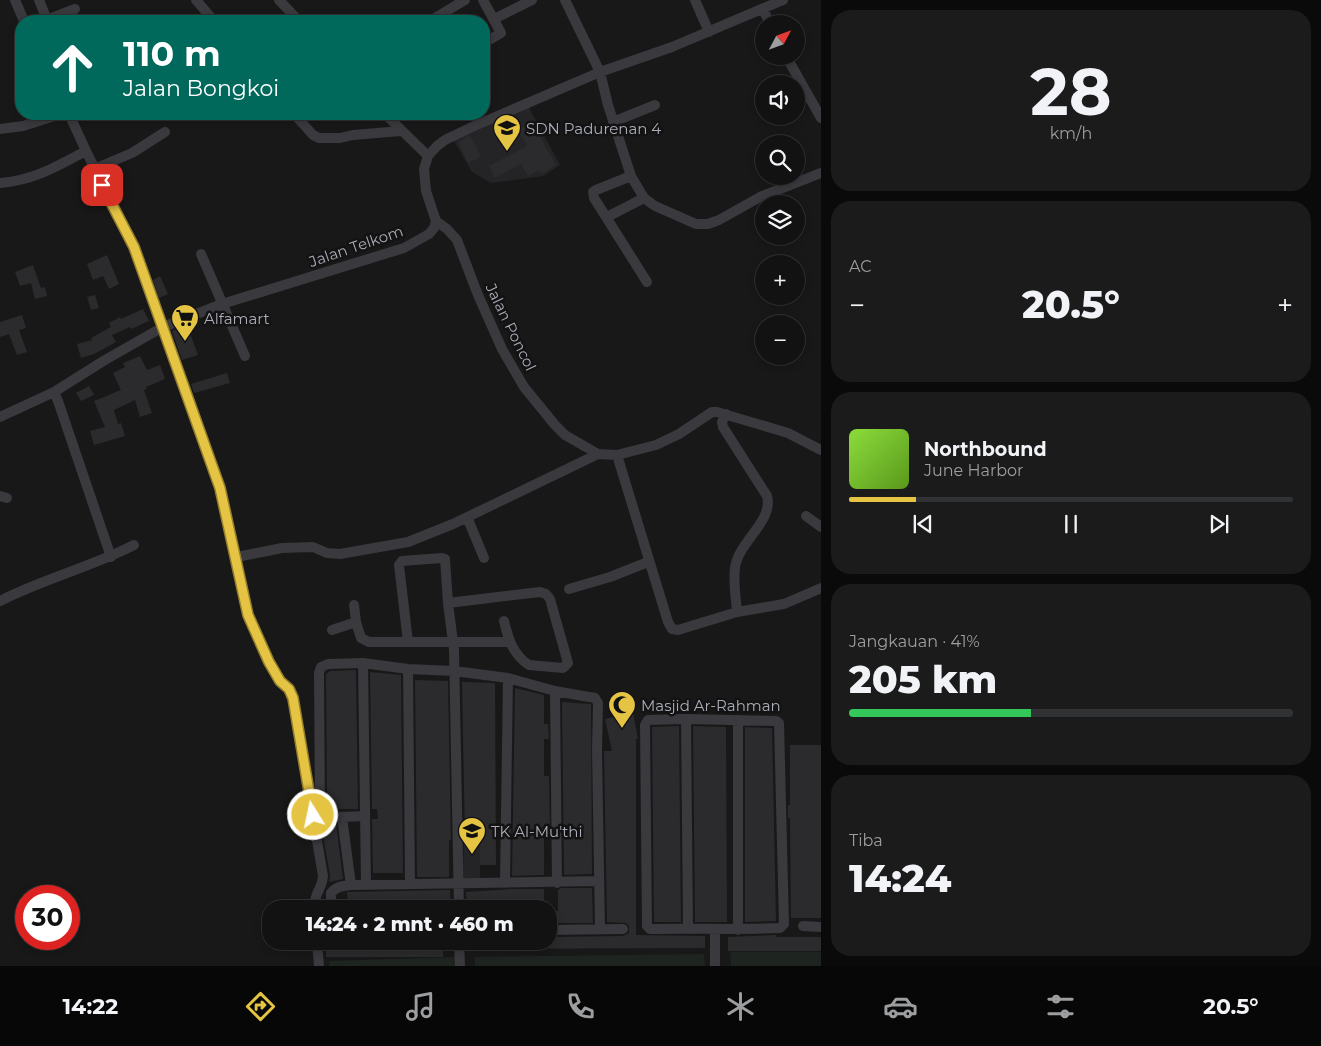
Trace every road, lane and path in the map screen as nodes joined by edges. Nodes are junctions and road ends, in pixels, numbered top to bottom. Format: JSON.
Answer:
{"nodes":[{"id":1,"x":15,"y":0,"type":"edge"},
{"id":2,"x":39,"y":0,"type":"edge"},
{"id":3,"x":196,"y":0,"type":"edge"},
{"id":4,"x":279,"y":0,"type":"edge"},
{"id":5,"x":465,"y":0,"type":"edge"},
{"id":6,"x":483,"y":0,"type":"edge"},
{"id":7,"x":532,"y":0,"type":"edge"},
{"id":8,"x":565,"y":0,"type":"edge"},
{"id":9,"x":695,"y":0,"type":"edge"},
{"id":10,"x":783,"y":0,"type":"edge"},
{"id":11,"x":75,"y":9,"type":"dead end"},
{"id":12,"x":763,"y":9,"type":"junction"},
{"id":13,"x":21,"y":15,"type":"edge"},
{"id":14,"x":43,"y":15,"type":"edge"},
{"id":15,"x":60,"y":15,"type":"edge"},
{"id":16,"x":209,"y":15,"type":"edge"},
{"id":17,"x":293,"y":15,"type":"edge"},
{"id":18,"x":440,"y":15,"type":"edge"},
{"id":19,"x":766,"y":15,"type":"edge"},
{"id":20,"x":494,"y":19,"type":"junction"},
{"id":21,"x":709,"y":32,"type":"junction"},
{"id":22,"x":490,"y":39,"type":"edge"},
{"id":23,"x":791,"y":65,"type":"edge"},
{"id":24,"x":600,"y":72,"type":"junction"},
{"id":25,"x":655,"y":105,"type":"dead end"},
{"id":26,"x":821,"y":118,"type":"edge"},
{"id":27,"x":42,"y":120,"type":"edge"},
{"id":28,"x":72,"y":120,"type":"edge"},
{"id":29,"x":299,"y":120,"type":"edge"},
{"id":30,"x":391,"y":120,"type":"edge"},
{"id":31,"x":613,"y":122,"type":"junction"},
{"id":32,"x":0,"y":129,"type":"edge"},
{"id":33,"x":401,"y":131,"type":"junction"},
{"id":34,"x":166,"y":132,"type":"dead end"},
{"id":35,"x":86,"y":151,"type":"junction"},
{"id":36,"x":428,"y":156,"type":"junction"},
{"id":37,"x":94,"y":169,"type":"junction"},
{"id":38,"x":821,"y":173,"type":"edge"},
{"id":39,"x":631,"y":176,"type":"junction"},
{"id":40,"x":0,"y":183,"type":"edge"},
{"id":41,"x":644,"y":198,"type":"junction"},
{"id":42,"x":607,"y":217,"type":"junction"},
{"id":43,"x":436,"y":221,"type":"junction"},
{"id":44,"x":201,"y":254,"type":"dead end"},
{"id":45,"x":647,"y":282,"type":"dead end"},
{"id":46,"x":222,"y":304,"type":"junction"},
{"id":47,"x":163,"y":327,"type":"junction"},
{"id":48,"x":245,"y":356,"type":"dead end"},
{"id":49,"x":54,"y":392,"type":"junction"},
{"id":50,"x":726,"y":414,"type":"junction"},
{"id":51,"x":0,"y":417,"type":"edge"},
{"id":52,"x":821,"y":450,"type":"edge"},
{"id":53,"x":598,"y":454,"type":"junction"},
{"id":54,"x":616,"y":455,"type":"junction"},
{"id":55,"x":806,"y":516,"type":"dead end"},
{"id":56,"x":467,"y":517,"type":"junction"},
{"id":57,"x":821,"y":527,"type":"edge"},
{"id":58,"x":134,"y":545,"type":"dead end"},
{"id":59,"x":111,"y":557,"type":"junction"},
{"id":60,"x":236,"y":557,"type":"junction"},
{"id":61,"x":484,"y":558,"type":"dead end"},
{"id":62,"x":648,"y":562,"type":"junction"},
{"id":63,"x":821,"y":588,"type":"edge"},
{"id":64,"x":570,"y":589,"type":"dead end"},
{"id":65,"x":0,"y":601,"type":"edge"},
{"id":66,"x":448,"y":603,"type":"junction"},
{"id":67,"x":354,"y":605,"type":"dead end"},
{"id":68,"x":737,"y":612,"type":"junction"},
{"id":69,"x":356,"y":622,"type":"junction"},
{"id":70,"x":504,"y":622,"type":"dead end"},
{"id":71,"x":332,"y":630,"type":"dead end"},
{"id":72,"x":408,"y":642,"type":"junction"},
{"id":73,"x":510,"y":642,"type":"junction"},
{"id":74,"x":454,"y":646,"type":"junction"},
{"id":75,"x":363,"y":664,"type":"junction"},
{"id":76,"x":454,"y":668,"type":"junction"},
{"id":77,"x":408,"y":669,"type":"junction"},
{"id":78,"x":508,"y":678,"type":"junction"},
{"id":79,"x":555,"y":691,"type":"junction"},
{"id":80,"x":686,"y":719,"type":"junction"},
{"id":81,"x":738,"y":720,"type":"junction"},
{"id":82,"x":365,"y":816,"type":"junction"},
{"id":83,"x":342,"y":817,"type":"junction"},
{"id":84,"x":599,"y":881,"type":"junction"},
{"id":85,"x":410,"y":883,"type":"junction"},
{"id":86,"x":505,"y":883,"type":"junction"},
{"id":87,"x":557,"y":883,"type":"junction"},
{"id":88,"x":366,"y":884,"type":"junction"},
{"id":89,"x":460,"y":884,"type":"junction"},
{"id":90,"x":352,"y":885,"type":"junction"},
{"id":91,"x":314,"y":900,"type":"edge"},
{"id":92,"x":331,"y":900,"type":"edge"},
{"id":93,"x":459,"y":900,"type":"edge"},
{"id":94,"x":803,"y":926,"type":"dead end"},
{"id":95,"x":821,"y":926,"type":"edge"},
{"id":96,"x":688,"y":928,"type":"junction"},
{"id":97,"x":600,"y":929,"type":"junction"},
{"id":98,"x":623,"y":929,"type":"dead end"},
{"id":99,"x":715,"y":929,"type":"junction"},
{"id":100,"x":557,"y":930,"type":"edge"},
{"id":101,"x":738,"y":930,"type":"junction"},
{"id":102,"x":317,"y":950,"type":"edge"},
{"id":103,"x":459,"y":950,"type":"edge"},
{"id":104,"x":318,"y":966,"type":"edge"},
{"id":105,"x":460,"y":966,"type":"edge"},
{"id":106,"x":715,"y":966,"type":"edge"}],
"edges":[{"from":1,"to":13,"type":"street"},
{"from":2,"to":14,"type":"street"},
{"from":3,"to":16,"type":"street"},
{"from":4,"to":17,"type":"street"},
{"from":5,"to":18,"type":"street"},
{"from":6,"to":20,"type":"street"},
{"from":7,"to":20,"type":"street"},
{"from":8,"to":24,"type":"street"},
{"from":9,"to":21,"type":"street"},
{"from":10,"to":12,"type":"street"},
{"from":11,"to":15,"type":"street"},
{"from":12,"to":19,"type":"street"},
{"from":12,"to":21,"type":"street"},
{"from":20,"to":22,"type":"street"},
{"from":21,"to":24,"type":"street"},
{"from":23,"to":26,"type":"street"},
{"from":24,"to":31,"type":"street"},
{"from":24,"to":36,"type":"street"},
{"from":25,"to":31,"type":"street"},
{"from":27,"to":32,"type":"street"},
{"from":28,"to":35,"type":"street"},
{"from":29,"to":33,"type":"street"},
{"from":30,"to":33,"type":"street"},
{"from":31,"to":39,"type":"street"},
{"from":33,"to":36,"type":"street"},
{"from":34,"to":37,"type":"street"},
{"from":35,"to":37,"type":"street"},
{"from":35,"to":40,"type":"street"},
{"from":36,"to":43,"type":"street"},
{"from":37,"to":47,"type":"street"},
{"from":38,"to":41,"type":"street"},
{"from":39,"to":41,"type":"street"},
{"from":39,"to":42,"type":"street"},
{"from":41,"to":42,"type":"street"},
{"from":42,"to":45,"type":"street"},
{"from":43,"to":46,"type":"street","name":"Jalan Telkom"},
{"from":43,"to":53,"type":"street","name":"Jalan Poncol"},
{"from":44,"to":46,"type":"street"},
{"from":46,"to":47,"type":"street","name":"Jalan Telkom"},
{"from":46,"to":48,"type":"street"},
{"from":47,"to":49,"type":"street","name":"Jalan Telkom"},
{"from":47,"to":60,"type":"street"},
{"from":49,"to":51,"type":"street","name":"Jalan Telkom"},
{"from":49,"to":59,"type":"street"},
{"from":50,"to":52,"type":"street","name":"Jalan Poncol"},
{"from":50,"to":54,"type":"street","name":"Jalan Poncol"},
{"from":50,"to":68,"type":"street"},
{"from":53,"to":54,"type":"street","name":"Jalan Poncol"},
{"from":53,"to":56,"type":"street"},
{"from":54,"to":62,"type":"street"},
{"from":55,"to":57,"type":"street"},
{"from":56,"to":60,"type":"street"},
{"from":56,"to":61,"type":"street"},
{"from":58,"to":59,"type":"street"},
{"from":59,"to":65,"type":"street"},
{"from":60,"to":91,"type":"street"},
{"from":62,"to":64,"type":"street"},
{"from":62,"to":68,"type":"street"},
{"from":63,"to":68,"type":"street"},
{"from":66,"to":72,"type":"street"},
{"from":66,"to":73,"type":"street"},
{"from":66,"to":74,"type":"street"},
{"from":67,"to":69,"type":"street"},
{"from":69,"to":71,"type":"street"},
{"from":69,"to":72,"type":"street"},
{"from":70,"to":73,"type":"street"},
{"from":72,"to":74,"type":"street"},
{"from":73,"to":74,"type":"street"},
{"from":74,"to":76,"type":"street"},
{"from":75,"to":77,"type":"street"},
{"from":75,"to":82,"type":"street"},
{"from":75,"to":83,"type":"street"},
{"from":76,"to":77,"type":"street"},
{"from":76,"to":78,"type":"street"},
{"from":76,"to":89,"type":"street"},
{"from":77,"to":85,"type":"street"},
{"from":78,"to":79,"type":"street"},
{"from":78,"to":86,"type":"street"},
{"from":79,"to":84,"type":"street"},
{"from":79,"to":87,"type":"street"},
{"from":80,"to":81,"type":"street"},
{"from":80,"to":96,"type":"street"},
{"from":80,"to":96,"type":"street"},
{"from":81,"to":101,"type":"street"},
{"from":81,"to":101,"type":"street"},
{"from":82,"to":83,"type":"street"},
{"from":82,"to":88,"type":"street"},
{"from":83,"to":90,"type":"street"},
{"from":84,"to":87,"type":"street"},
{"from":84,"to":97,"type":"street"},
{"from":85,"to":88,"type":"street"},
{"from":85,"to":89,"type":"street"},
{"from":86,"to":87,"type":"street"},
{"from":86,"to":89,"type":"street"},
{"from":88,"to":90,"type":"street"},
{"from":89,"to":93,"type":"street"},
{"from":90,"to":92,"type":"street"},
{"from":94,"to":95,"type":"street"},
{"from":96,"to":99,"type":"street"},
{"from":97,"to":98,"type":"street"},
{"from":97,"to":100,"type":"street"},
{"from":99,"to":101,"type":"street"},
{"from":99,"to":106,"type":"street"},
{"from":102,"to":104,"type":"street"},
{"from":103,"to":105,"type":"street"}]}
